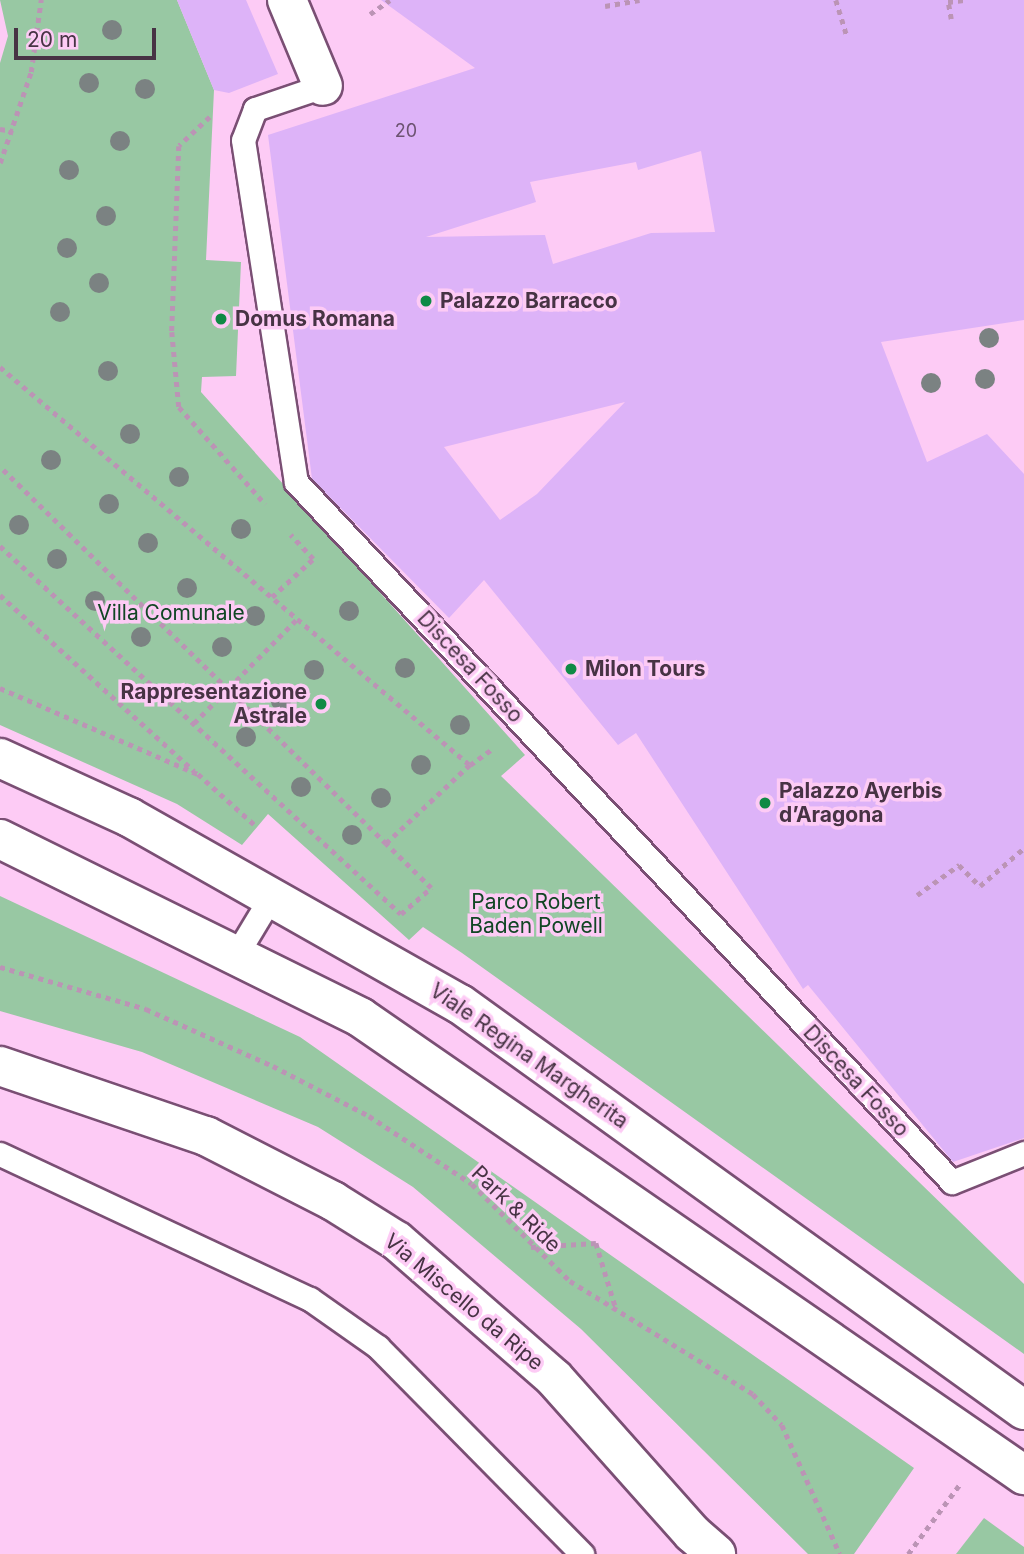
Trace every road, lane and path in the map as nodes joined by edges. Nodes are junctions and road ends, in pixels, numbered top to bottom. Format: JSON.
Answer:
{"nodes":[{"id":1,"x":41,"y":0,"type":"edge"},
{"id":2,"x":286,"y":0,"type":"edge"},
{"id":3,"x":390,"y":0,"type":"edge"},
{"id":4,"x":639,"y":0,"type":"edge"},
{"id":5,"x":836,"y":0,"type":"edge"},
{"id":6,"x":964,"y":0,"type":"edge"},
{"id":7,"x":605,"y":6,"type":"dead end"},
{"id":8,"x":370,"y":14,"type":"dead end"},
{"id":9,"x":951,"y":19,"type":"dead end"},
{"id":10,"x":847,"y":37,"type":"dead end"},
{"id":11,"x":323,"y":86,"type":"joint"},
{"id":12,"x":210,"y":117,"type":"dead end"},
{"id":13,"x":0,"y":129,"type":"edge"},
{"id":14,"x":13,"y":131,"type":"junction"},
{"id":15,"x":0,"y":163,"type":"edge"},
{"id":16,"x":0,"y":367,"type":"edge"},
{"id":17,"x":0,"y":467,"type":"edge"},
{"id":18,"x":268,"y":508,"type":"dead end"},
{"id":19,"x":286,"y":529,"type":"dead end"},
{"id":20,"x":0,"y":546,"type":"edge"},
{"id":21,"x":0,"y":595,"type":"edge"},
{"id":22,"x":272,"y":597,"type":"junction"},
{"id":23,"x":298,"y":619,"type":"junction"},
{"id":24,"x":0,"y":688,"type":"edge"},
{"id":25,"x":228,"y":689,"type":"junction"},
{"id":26,"x":194,"y":723,"type":"junction"},
{"id":27,"x":501,"y":757,"type":"dead end"},
{"id":28,"x":0,"y":758,"type":"edge"},
{"id":29,"x":470,"y":765,"type":"junction"},
{"id":30,"x":198,"y":774,"type":"junction"},
{"id":31,"x":257,"y":827,"type":"dead end"},
{"id":32,"x":0,"y":839,"type":"edge"},
{"id":33,"x":386,"y":844,"type":"junction"},
{"id":34,"x":1024,"y":848,"type":"edge"},
{"id":35,"x":917,"y":895,"type":"dead end"},
{"id":36,"x":271,"y":897,"type":"junction"},
{"id":37,"x":236,"y":955,"type":"junction"},
{"id":38,"x":0,"y":967,"type":"edge"},
{"id":39,"x":0,"y":1066,"type":"edge"},
{"id":40,"x":1024,"y":1153,"type":"edge"},
{"id":41,"x":0,"y":1154,"type":"edge"},
{"id":42,"x":531,"y":1247,"type":"junction"},
{"id":43,"x":616,"y":1310,"type":"junction"},
{"id":44,"x":1024,"y":1410,"type":"edge"},
{"id":45,"x":1024,"y":1475,"type":"edge"},
{"id":46,"x":965,"y":1478,"type":"dead end"},
{"id":47,"x":582,"y":1554,"type":"edge"},
{"id":48,"x":716,"y":1554,"type":"edge"},
{"id":49,"x":840,"y":1554,"type":"edge"},
{"id":50,"x":908,"y":1554,"type":"edge"}],
"edges":[{"from":1,"to":14,"type":"path"},
{"from":2,"to":11,"type":"street"},
{"from":3,"to":8,"type":"path"},
{"from":4,"to":7,"type":"path"},
{"from":5,"to":10,"type":"path"},
{"from":6,"to":9,"type":"path"},
{"from":11,"to":40,"type":"lane","name":"Discesa Fosso"},
{"from":12,"to":18,"type":"path"},
{"from":13,"to":14,"type":"path"},
{"from":14,"to":15,"type":"path"},
{"from":16,"to":22,"type":"path"},
{"from":17,"to":25,"type":"path"},
{"from":19,"to":22,"type":"path"},
{"from":20,"to":26,"type":"path"},
{"from":21,"to":30,"type":"path"},
{"from":22,"to":23,"type":"path"},
{"from":23,"to":25,"type":"path"},
{"from":23,"to":29,"type":"path"},
{"from":24,"to":30,"type":"path"},
{"from":25,"to":26,"type":"path"},
{"from":25,"to":33,"type":"path"},
{"from":26,"to":33,"type":"path"},
{"from":27,"to":29,"type":"path"},
{"from":28,"to":36,"type":"street","name":"Viale Regina Margherita"},
{"from":29,"to":33,"type":"path"},
{"from":30,"to":31,"type":"path"},
{"from":32,"to":37,"type":"street"},
{"from":34,"to":35,"type":"path"},
{"from":36,"to":37,"type":"lane"},
{"from":36,"to":44,"type":"street","name":"Viale Regina Margherita"},
{"from":37,"to":45,"type":"street"},
{"from":38,"to":42,"type":"path","name":"Park & Ride"},
{"from":39,"to":48,"type":"street","name":"Via Miscello da Ripe"},
{"from":41,"to":47,"type":"lane"},
{"from":42,"to":43,"type":"path","name":"Park & Ride"},
{"from":42,"to":43,"type":"path"},
{"from":43,"to":49,"type":"path","name":"Park & Ride"},
{"from":46,"to":50,"type":"path"}]}
